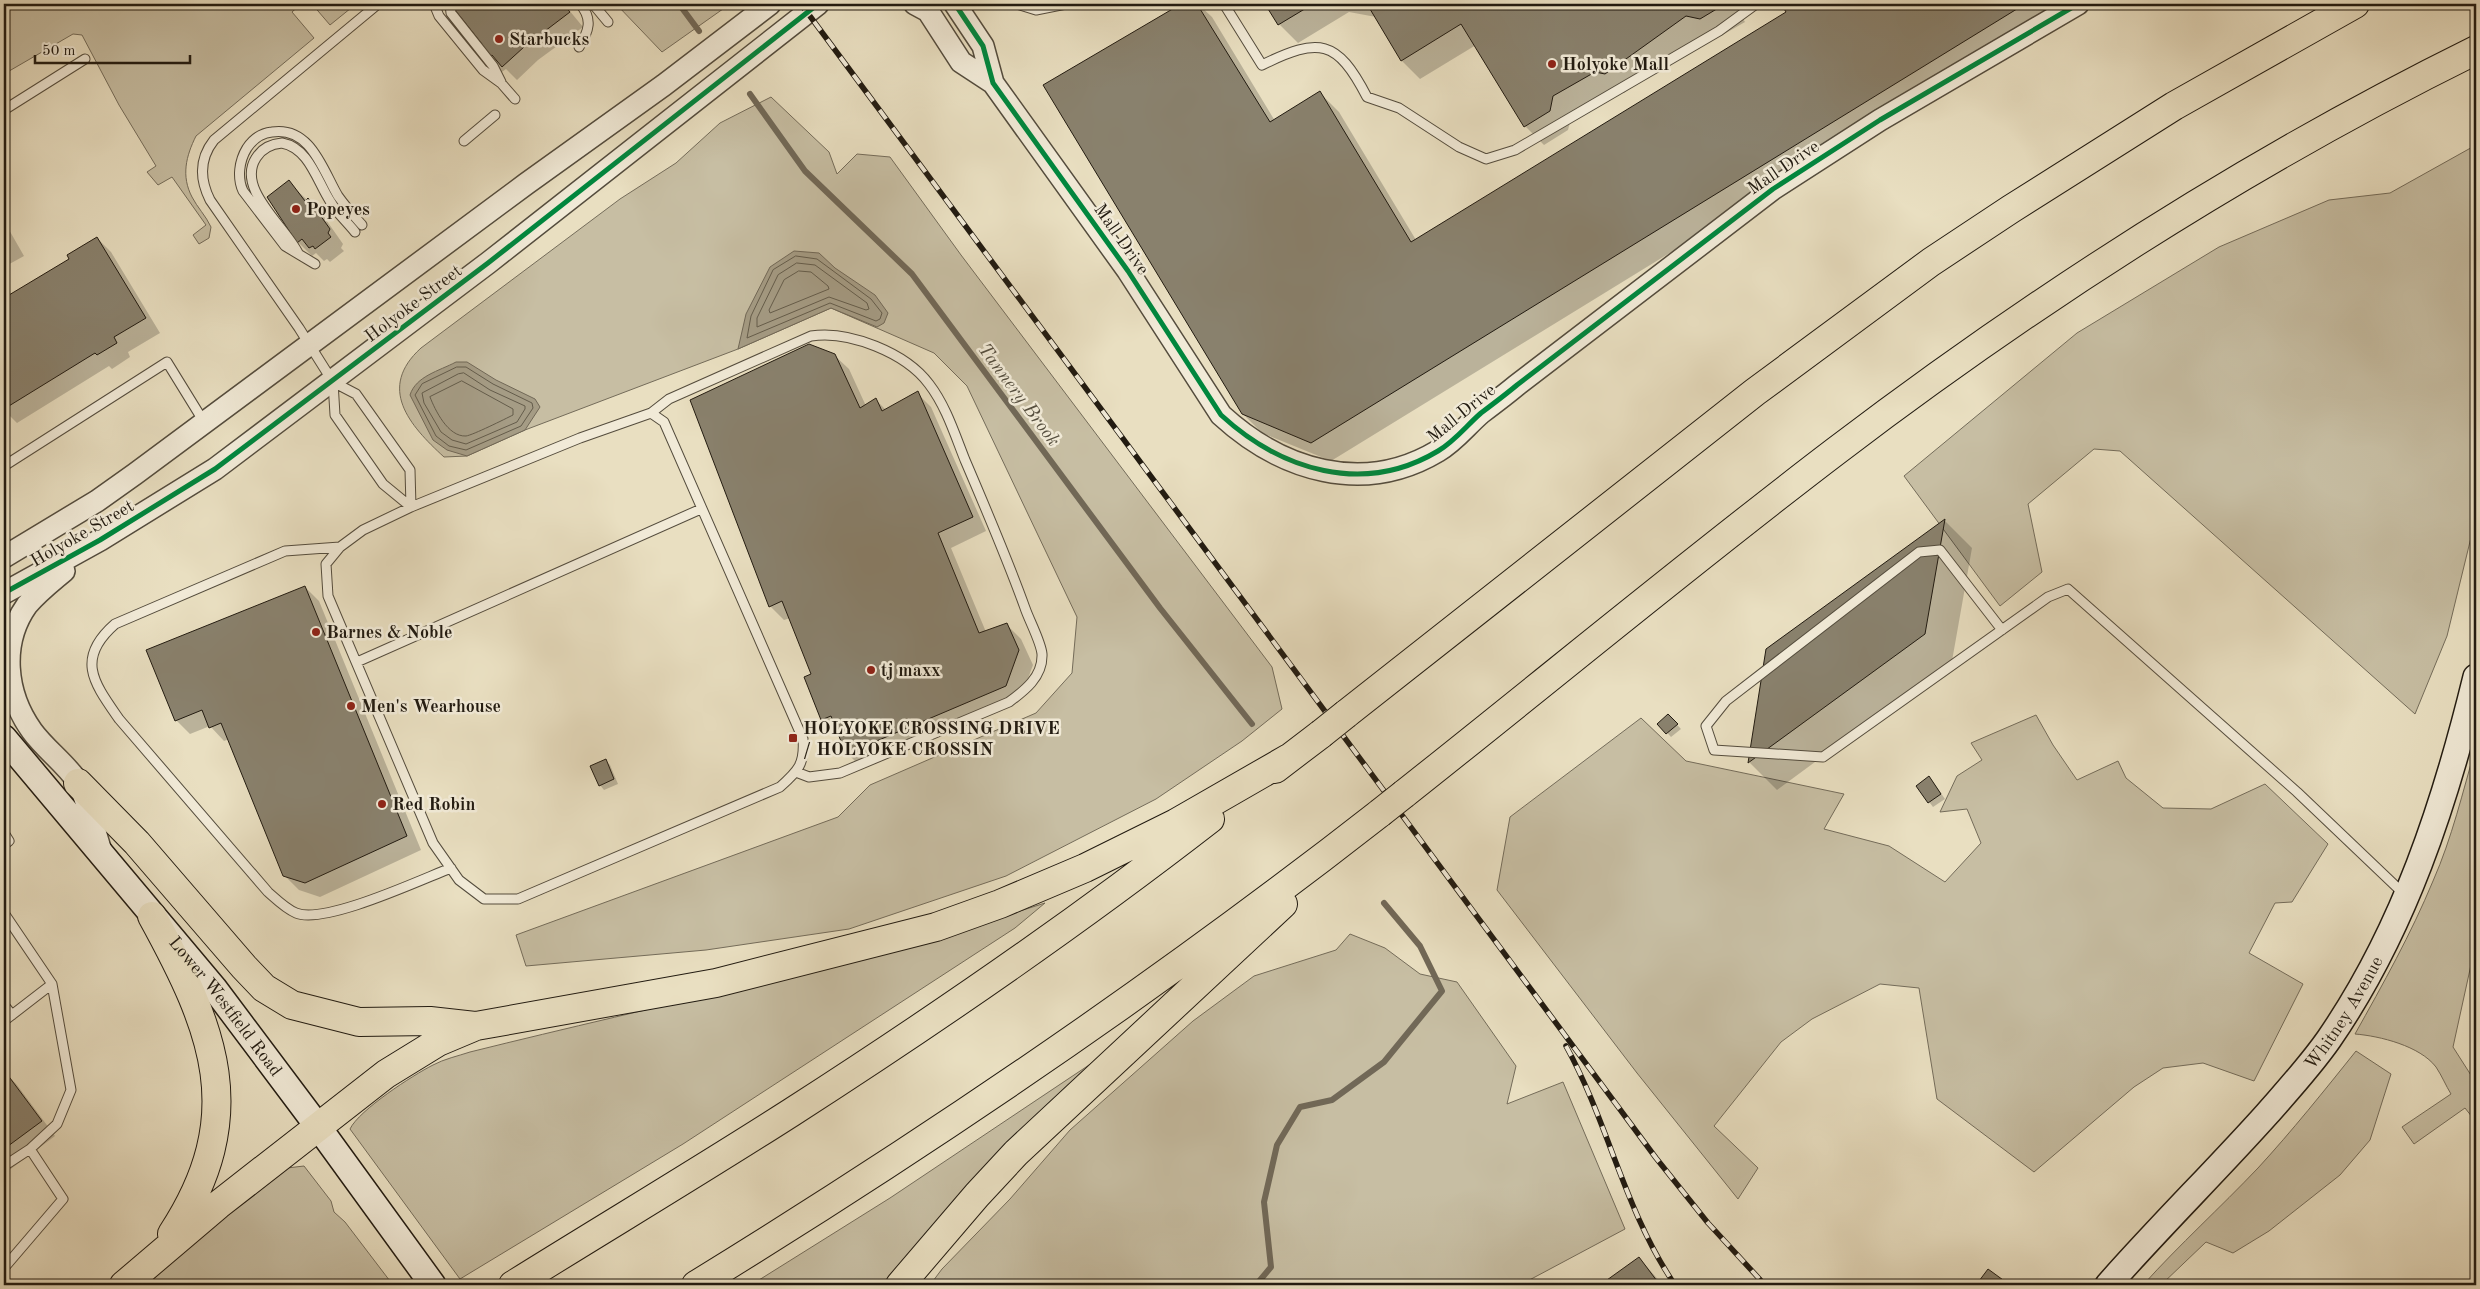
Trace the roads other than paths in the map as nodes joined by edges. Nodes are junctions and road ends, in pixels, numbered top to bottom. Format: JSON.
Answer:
{"nodes":[{"id":1,"x":378,"y":4,"type":"edge"},
{"id":2,"x":434,"y":4,"type":"edge"},
{"id":3,"x":450,"y":4,"type":"edge"},
{"id":4,"x":580,"y":4,"type":"edge"},
{"id":5,"x":593,"y":4,"type":"edge"},
{"id":6,"x":770,"y":4,"type":"edge"},
{"id":7,"x":955,"y":4,"type":"edge"},
{"id":8,"x":1017,"y":4,"type":"edge"},
{"id":9,"x":1066,"y":4,"type":"edge"},
{"id":10,"x":1224,"y":4,"type":"edge"},
{"id":11,"x":1756,"y":4,"type":"edge"},
{"id":12,"x":2078,"y":4,"type":"edge"},
{"id":13,"x":2355,"y":4,"type":"edge"},
{"id":14,"x":818,"y":5,"type":"edge"},
{"id":15,"x":922,"y":6,"type":"edge"},
{"id":16,"x":608,"y":22,"type":"dead end"},
{"id":17,"x":579,"y":46,"type":"dead end"},
{"id":18,"x":2476,"y":50,"type":"edge"},
{"id":19,"x":85,"y":59,"type":"dead end"},
{"id":20,"x":501,"y":83,"type":"junction"},
{"id":21,"x":993,"y":83,"type":"junction"},
{"id":22,"x":514,"y":99,"type":"dead end"},
{"id":23,"x":4,"y":110,"type":"edge"},
{"id":24,"x":495,"y":115,"type":"dead end"},
{"id":25,"x":464,"y":141,"type":"dead end"},
{"id":26,"x":359,"y":229,"type":"dead end"},
{"id":27,"x":316,"y":264,"type":"dead end"},
{"id":28,"x":309,"y":344,"type":"junction"},
{"id":29,"x":333,"y":382,"type":"junction"},
{"id":30,"x":651,"y":413,"type":"junction"},
{"id":31,"x":205,"y":423,"type":"junction"},
{"id":32,"x":4,"y":466,"type":"edge"},
{"id":33,"x":411,"y":507,"type":"junction"},
{"id":34,"x":701,"y":509,"type":"junction"},
{"id":35,"x":100,"y":540,"type":"junction"},
{"id":36,"x":340,"y":547,"type":"junction"},
{"id":37,"x":4,"y":557,"type":"edge"},
{"id":38,"x":4,"y":593,"type":"edge"},
{"id":39,"x":2002,"y":630,"type":"junction"},
{"id":40,"x":357,"y":662,"type":"junction"},
{"id":41,"x":2476,"y":677,"type":"edge"},
{"id":42,"x":4,"y":739,"type":"edge"},
{"id":43,"x":1289,"y":758,"type":"junction"},
{"id":44,"x":796,"y":772,"type":"junction"},
{"id":45,"x":78,"y":783,"type":"junction"},
{"id":46,"x":1375,"y":817,"type":"junction"},
{"id":47,"x":4,"y":833,"type":"edge"},
{"id":48,"x":4,"y":845,"type":"edge"},
{"id":49,"x":103,"y":858,"type":"junction"},
{"id":50,"x":451,"y":868,"type":"junction"},
{"id":51,"x":2406,"y":896,"type":"junction"},
{"id":52,"x":4,"y":913,"type":"edge"},
{"id":53,"x":152,"y":916,"type":"junction"},
{"id":54,"x":52,"y":984,"type":"junction"},
{"id":55,"x":4,"y":1005,"type":"edge"},
{"id":56,"x":12,"y":1015,"type":"junction"},
{"id":57,"x":4,"y":1021,"type":"edge"},
{"id":58,"x":476,"y":1026,"type":"junction"},
{"id":59,"x":319,"y":1128,"type":"junction"},
{"id":60,"x":30,"y":1149,"type":"junction"},
{"id":61,"x":4,"y":1166,"type":"edge"},
{"id":62,"x":158,"y":1256,"type":"junction"},
{"id":63,"x":4,"y":1268,"type":"edge"},
{"id":64,"x":124,"y":1285,"type":"edge"},
{"id":65,"x":433,"y":1285,"type":"edge"},
{"id":66,"x":513,"y":1285,"type":"edge"},
{"id":67,"x":696,"y":1285,"type":"edge"},
{"id":68,"x":900,"y":1285,"type":"edge"},
{"id":69,"x":2108,"y":1285,"type":"edge"}],
"edges":[{"from":1,"to":28,"type":"lane"},
{"from":2,"to":20,"type":"lane"},
{"from":3,"to":20,"type":"lane"},
{"from":4,"to":17,"type":"lane"},
{"from":5,"to":16,"type":"lane"},
{"from":6,"to":28,"type":"street","name":"Holyoke Street"},
{"from":7,"to":21,"type":"street","name":"Mall Drive"},
{"from":8,"to":9,"type":"lane"},
{"from":10,"to":11,"type":"lane"},
{"from":12,"to":21,"type":"street","name":"Mall Drive"},
{"from":13,"to":43,"type":"highway","bridge":true},
{"from":14,"to":29,"type":"street","name":"Holyoke Street"},
{"from":15,"to":21,"type":"street","name":"Mall Drive"},
{"from":18,"to":46,"type":"highway","bridge":true},
{"from":19,"to":23,"type":"lane"},
{"from":20,"to":22,"type":"lane"},
{"from":24,"to":25,"type":"lane"},
{"from":26,"to":27,"type":"lane"},
{"from":28,"to":29,"type":"lane"},
{"from":28,"to":31,"type":"street","name":"Holyoke Street"},
{"from":29,"to":33,"type":"lane"},
{"from":29,"to":33,"type":"lane"},
{"from":29,"to":35,"type":"street","name":"Holyoke Street"},
{"from":30,"to":33,"type":"lane"},
{"from":30,"to":34,"type":"lane"},
{"from":30,"to":44,"type":"lane"},
{"from":31,"to":32,"type":"lane"},
{"from":31,"to":37,"type":"street","name":"Holyoke Street"},
{"from":33,"to":36,"type":"lane"},
{"from":34,"to":40,"type":"lane"},
{"from":34,"to":44,"type":"lane"},
{"from":35,"to":38,"type":"street","name":"Holyoke Street"},
{"from":35,"to":45,"type":"street"},
{"from":36,"to":40,"type":"lane"},
{"from":36,"to":50,"type":"lane"},
{"from":39,"to":39,"type":"lane"},
{"from":39,"to":51,"type":"lane"},
{"from":40,"to":50,"type":"lane"},
{"from":41,"to":51,"type":"main road","name":"Whitney Avenue"},
{"from":42,"to":49,"type":"main road","name":"Lower Westfield Road"},
{"from":43,"to":58,"type":"highway"},
{"from":43,"to":66,"type":"highway"},
{"from":44,"to":50,"type":"lane"},
{"from":45,"to":49,"type":"street"},
{"from":45,"to":58,"type":"highway"},
{"from":46,"to":67,"type":"highway"},
{"from":46,"to":68,"type":"highway"},
{"from":47,"to":48,"type":"lane"},
{"from":49,"to":53,"type":"main road","name":"Lower Westfield Road"},
{"from":51,"to":69,"type":"main road","name":"Whitney Avenue"},
{"from":52,"to":54,"type":"lane"},
{"from":53,"to":59,"type":"main road","name":"Lower Westfield Road"},
{"from":53,"to":62,"type":"highway"},
{"from":54,"to":56,"type":"lane"},
{"from":54,"to":60,"type":"lane"},
{"from":55,"to":56,"type":"lane"},
{"from":56,"to":57,"type":"lane"},
{"from":58,"to":59,"type":"highway"},
{"from":59,"to":62,"type":"highway"},
{"from":59,"to":65,"type":"main road","name":"Lower Westfield Road"},
{"from":60,"to":61,"type":"lane"},
{"from":60,"to":63,"type":"lane"},
{"from":62,"to":64,"type":"highway"}]}
